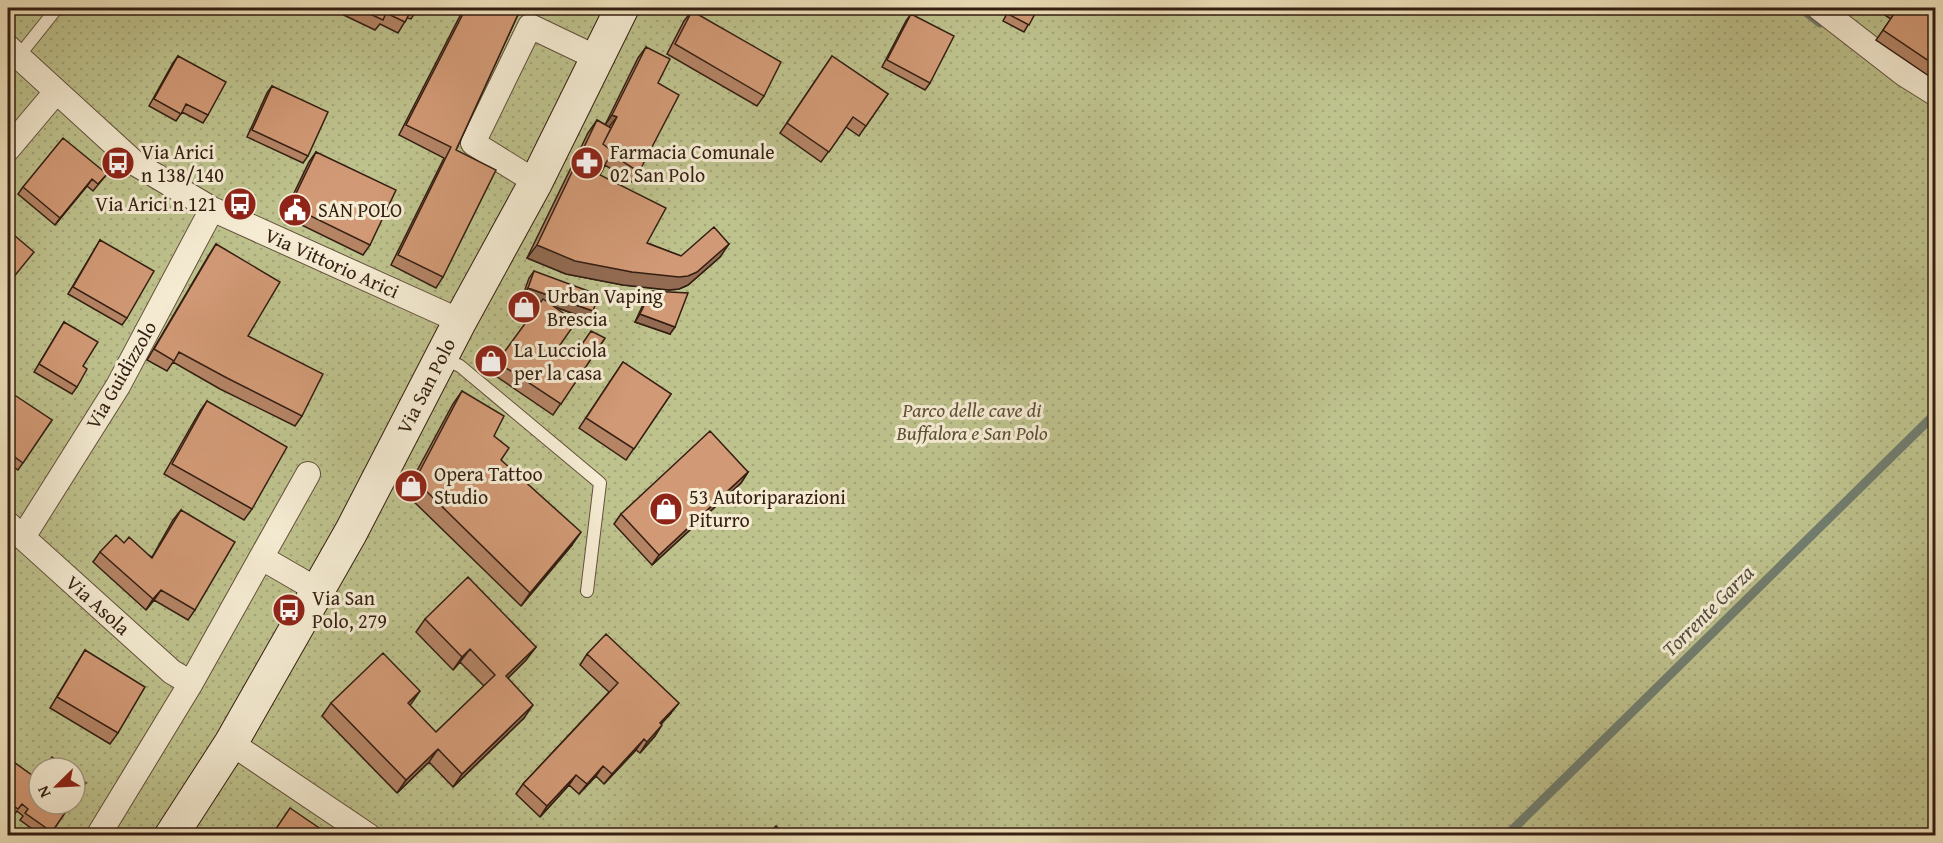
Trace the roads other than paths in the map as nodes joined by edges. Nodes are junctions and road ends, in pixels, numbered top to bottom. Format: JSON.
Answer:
{"nodes":[{"id":1,"x":57,"y":8,"type":"edge"},
{"id":2,"x":622,"y":8,"type":"edge"},
{"id":3,"x":1819,"y":8,"type":"edge"},
{"id":4,"x":13,"y":52,"type":"edge"},
{"id":5,"x":597,"y":58,"type":"junction"},
{"id":6,"x":56,"y":92,"type":"junction"},
{"id":7,"x":1935,"y":94,"type":"edge"},
{"id":8,"x":8,"y":149,"type":"edge"},
{"id":9,"x":536,"y":182,"type":"junction"},
{"id":10,"x":212,"y":209,"type":"junction"},
{"id":11,"x":460,"y":321,"type":"junction"},
{"id":12,"x":441,"y":357,"type":"junction"},
{"id":13,"x":308,"y":474,"type":"dead end"},
{"id":14,"x":15,"y":531,"type":"edge"},
{"id":15,"x":262,"y":558,"type":"junction"},
{"id":16,"x":319,"y":591,"type":"junction"},
{"id":17,"x":587,"y":591,"type":"dead end"},
{"id":18,"x":191,"y":683,"type":"junction"},
{"id":19,"x":231,"y":742,"type":"junction"},
{"id":20,"x":98,"y":836,"type":"edge"},
{"id":21,"x":171,"y":836,"type":"edge"},
{"id":22,"x":369,"y":836,"type":"edge"}],
"edges":[{"from":1,"to":4,"type":"lane"},
{"from":2,"to":5,"type":"main road","name":"Via San Polo"},
{"from":3,"to":7,"type":"street"},
{"from":4,"to":6,"type":"street","name":"Via Vittorio Arici"},
{"from":5,"to":9,"type":"main road","name":"Via San Polo"},
{"from":5,"to":9,"type":"street"},
{"from":6,"to":8,"type":"street"},
{"from":6,"to":10,"type":"street","name":"Via Vittorio Arici"},
{"from":9,"to":11,"type":"main road","name":"Via San Polo"},
{"from":10,"to":11,"type":"street","name":"Via Vittorio Arici"},
{"from":10,"to":14,"type":"street","name":"Via Guidizzolo"},
{"from":11,"to":12,"type":"main road","name":"Via San Polo"},
{"from":12,"to":16,"type":"main road","name":"Via San Polo"},
{"from":12,"to":17,"type":"lane"},
{"from":13,"to":15,"type":"street"},
{"from":14,"to":18,"type":"street","name":"Via Asola"},
{"from":15,"to":16,"type":"street"},
{"from":15,"to":18,"type":"street"},
{"from":16,"to":19,"type":"main road","name":"Via San Polo"},
{"from":18,"to":20,"type":"street"},
{"from":19,"to":21,"type":"main road","name":"Via San Polo"},
{"from":19,"to":22,"type":"street"}]}
